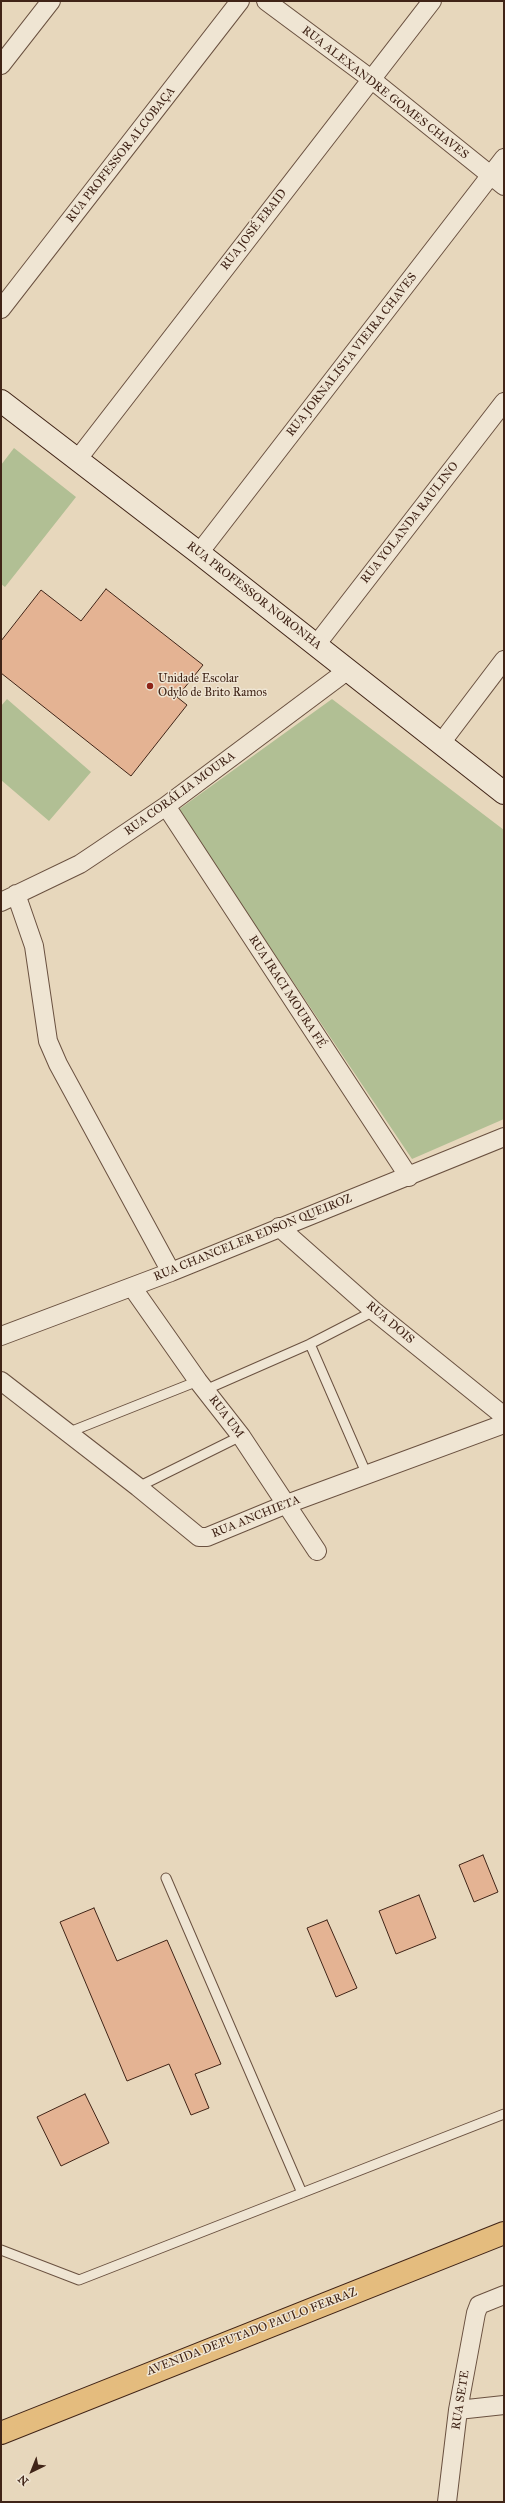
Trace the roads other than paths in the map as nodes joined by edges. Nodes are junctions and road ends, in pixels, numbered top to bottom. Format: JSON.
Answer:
{"nodes":[{"id":1,"x":51,"y":1,"type":"edge"},
{"id":2,"x":240,"y":1,"type":"edge"},
{"id":3,"x":266,"y":1,"type":"edge"},
{"id":4,"x":432,"y":1,"type":"edge"},
{"id":5,"x":1,"y":65,"type":"edge"},
{"id":6,"x":371,"y":79,"type":"junction"},
{"id":7,"x":504,"y":158,"type":"edge"},
{"id":8,"x":497,"y":181,"type":"edge"},
{"id":9,"x":1,"y":310,"type":"edge"},
{"id":10,"x":1,"y":401,"type":"edge"},
{"id":11,"x":504,"y":402,"type":"edge"},
{"id":12,"x":77,"y":460,"type":"junction"},
{"id":13,"x":199,"y":553,"type":"junction"},
{"id":14,"x":316,"y":645,"type":"junction"},
{"id":15,"x":504,"y":660,"type":"edge"},
{"id":16,"x":348,"y":670,"type":"junction"},
{"id":17,"x":441,"y":743,"type":"junction"},
{"id":18,"x":504,"y":793,"type":"edge"},
{"id":19,"x":166,"y":806,"type":"junction"},
{"id":20,"x":9,"y":898,"type":"edge"},
{"id":21,"x":504,"y":1137,"type":"edge"},
{"id":22,"x":409,"y":1178,"type":"junction"},
{"id":23,"x":279,"y":1227,"type":"junction"},
{"id":24,"x":171,"y":1272,"type":"junction"},
{"id":25,"x":132,"y":1286,"type":"junction"},
{"id":26,"x":374,"y":1311,"type":"junction"},
{"id":27,"x":1,"y":1336,"type":"edge"},
{"id":28,"x":310,"y":1344,"type":"junction"},
{"id":29,"x":1,"y":1381,"type":"edge"},
{"id":30,"x":202,"y":1386,"type":"junction"},
{"id":31,"x":504,"y":1416,"type":"edge"},
{"id":32,"x":504,"y":1424,"type":"edge"},
{"id":33,"x":67,"y":1434,"type":"junction"},
{"id":34,"x":241,"y":1436,"type":"junction"},
{"id":35,"x":368,"y":1475,"type":"junction"},
{"id":36,"x":138,"y":1487,"type":"junction"},
{"id":37,"x":287,"y":1504,"type":"junction"},
{"id":38,"x":317,"y":1551,"type":"dead end"},
{"id":39,"x":166,"y":1878,"type":"dead end"},
{"id":40,"x":504,"y":2114,"type":"edge"},
{"id":41,"x":302,"y":2193,"type":"junction"},
{"id":42,"x":504,"y":2233,"type":"edge"},
{"id":43,"x":1,"y":2250,"type":"edge"},
{"id":44,"x":504,"y":2295,"type":"edge"},
{"id":45,"x":504,"y":2405,"type":"edge"},
{"id":46,"x":458,"y":2410,"type":"junction"},
{"id":47,"x":1,"y":2433,"type":"edge"},
{"id":48,"x":447,"y":2502,"type":"edge"}],
"edges":[{"from":1,"to":5,"type":"street"},
{"from":2,"to":9,"type":"street","name":"RUA PROFESSOR ALCOBAÇA"},
{"from":3,"to":6,"type":"street","name":"RUA ALEXANDRE GOMES CHAVES"},
{"from":4,"to":6,"type":"street","name":"RUA JOSÉ EBAID"},
{"from":6,"to":8,"type":"street","name":"RUA ALEXANDRE GOMES CHAVES"},
{"from":6,"to":12,"type":"street","name":"RUA JOSÉ EBAID"},
{"from":7,"to":8,"type":"street","name":"RUA JORNALISTA VIEIRA CHAVES"},
{"from":8,"to":13,"type":"street","name":"RUA JORNALISTA VIEIRA CHAVES"},
{"from":10,"to":12,"type":"street","name":"RUA PROFESSOR NORONHA"},
{"from":11,"to":14,"type":"street","name":"RUA YOLANDA RAULINO"},
{"from":12,"to":13,"type":"street","name":"RUA PROFESSOR NORONHA"},
{"from":13,"to":14,"type":"street","name":"RUA PROFESSOR NORONHA"},
{"from":14,"to":16,"type":"street","name":"RUA PROFESSOR NORONHA"},
{"from":15,"to":17,"type":"street"},
{"from":16,"to":17,"type":"street","name":"RUA PROFESSOR NORONHA"},
{"from":16,"to":19,"type":"street","name":"RUA CORÁLIA MOURA"},
{"from":17,"to":18,"type":"street","name":"RUA PROFESSOR NORONHA"},
{"from":19,"to":20,"type":"street","name":"RUA CORÁLIA MOURA"},
{"from":19,"to":22,"type":"street","name":"RUA IRACI MOURA FÉ"},
{"from":20,"to":24,"type":"street"},
{"from":21,"to":22,"type":"street","name":"RUA CHANCELER EDSON QUEIROZ"},
{"from":22,"to":23,"type":"street","name":"RUA CHANCELER EDSON QUEIROZ"},
{"from":23,"to":24,"type":"street","name":"RUA CHANCELER EDSON QUEIROZ"},
{"from":23,"to":26,"type":"street","name":"RUA DOIS"},
{"from":24,"to":25,"type":"street","name":"RUA CHANCELER EDSON QUEIROZ"},
{"from":25,"to":27,"type":"street","name":"RUA CHANCELER EDSON QUEIROZ"},
{"from":25,"to":30,"type":"street","name":"RUA UM"},
{"from":26,"to":28,"type":"lane"},
{"from":26,"to":31,"type":"street","name":"RUA DOIS"},
{"from":28,"to":30,"type":"lane"},
{"from":28,"to":35,"type":"lane"},
{"from":29,"to":33,"type":"street","name":"RUA ANCHIETA"},
{"from":30,"to":33,"type":"lane"},
{"from":30,"to":34,"type":"street","name":"RUA UM"},
{"from":32,"to":35,"type":"street","name":"RUA ANCHIETA"},
{"from":33,"to":36,"type":"street","name":"RUA ANCHIETA"},
{"from":34,"to":36,"type":"lane"},
{"from":34,"to":37,"type":"street","name":"RUA UM"},
{"from":35,"to":37,"type":"street","name":"RUA ANCHIETA"},
{"from":36,"to":37,"type":"street","name":"RUA ANCHIETA"},
{"from":37,"to":38,"type":"street","name":"RUA UM"},
{"from":39,"to":41,"type":"lane"},
{"from":40,"to":41,"type":"lane"},
{"from":41,"to":43,"type":"lane"},
{"from":42,"to":47,"type":"highway","name":"AVENIDA DEPUTADO PAULO FERRAZ"},
{"from":44,"to":46,"type":"street","name":"RUA SETE"},
{"from":45,"to":46,"type":"street"},
{"from":46,"to":48,"type":"street","name":"RUA SETE"}]}
